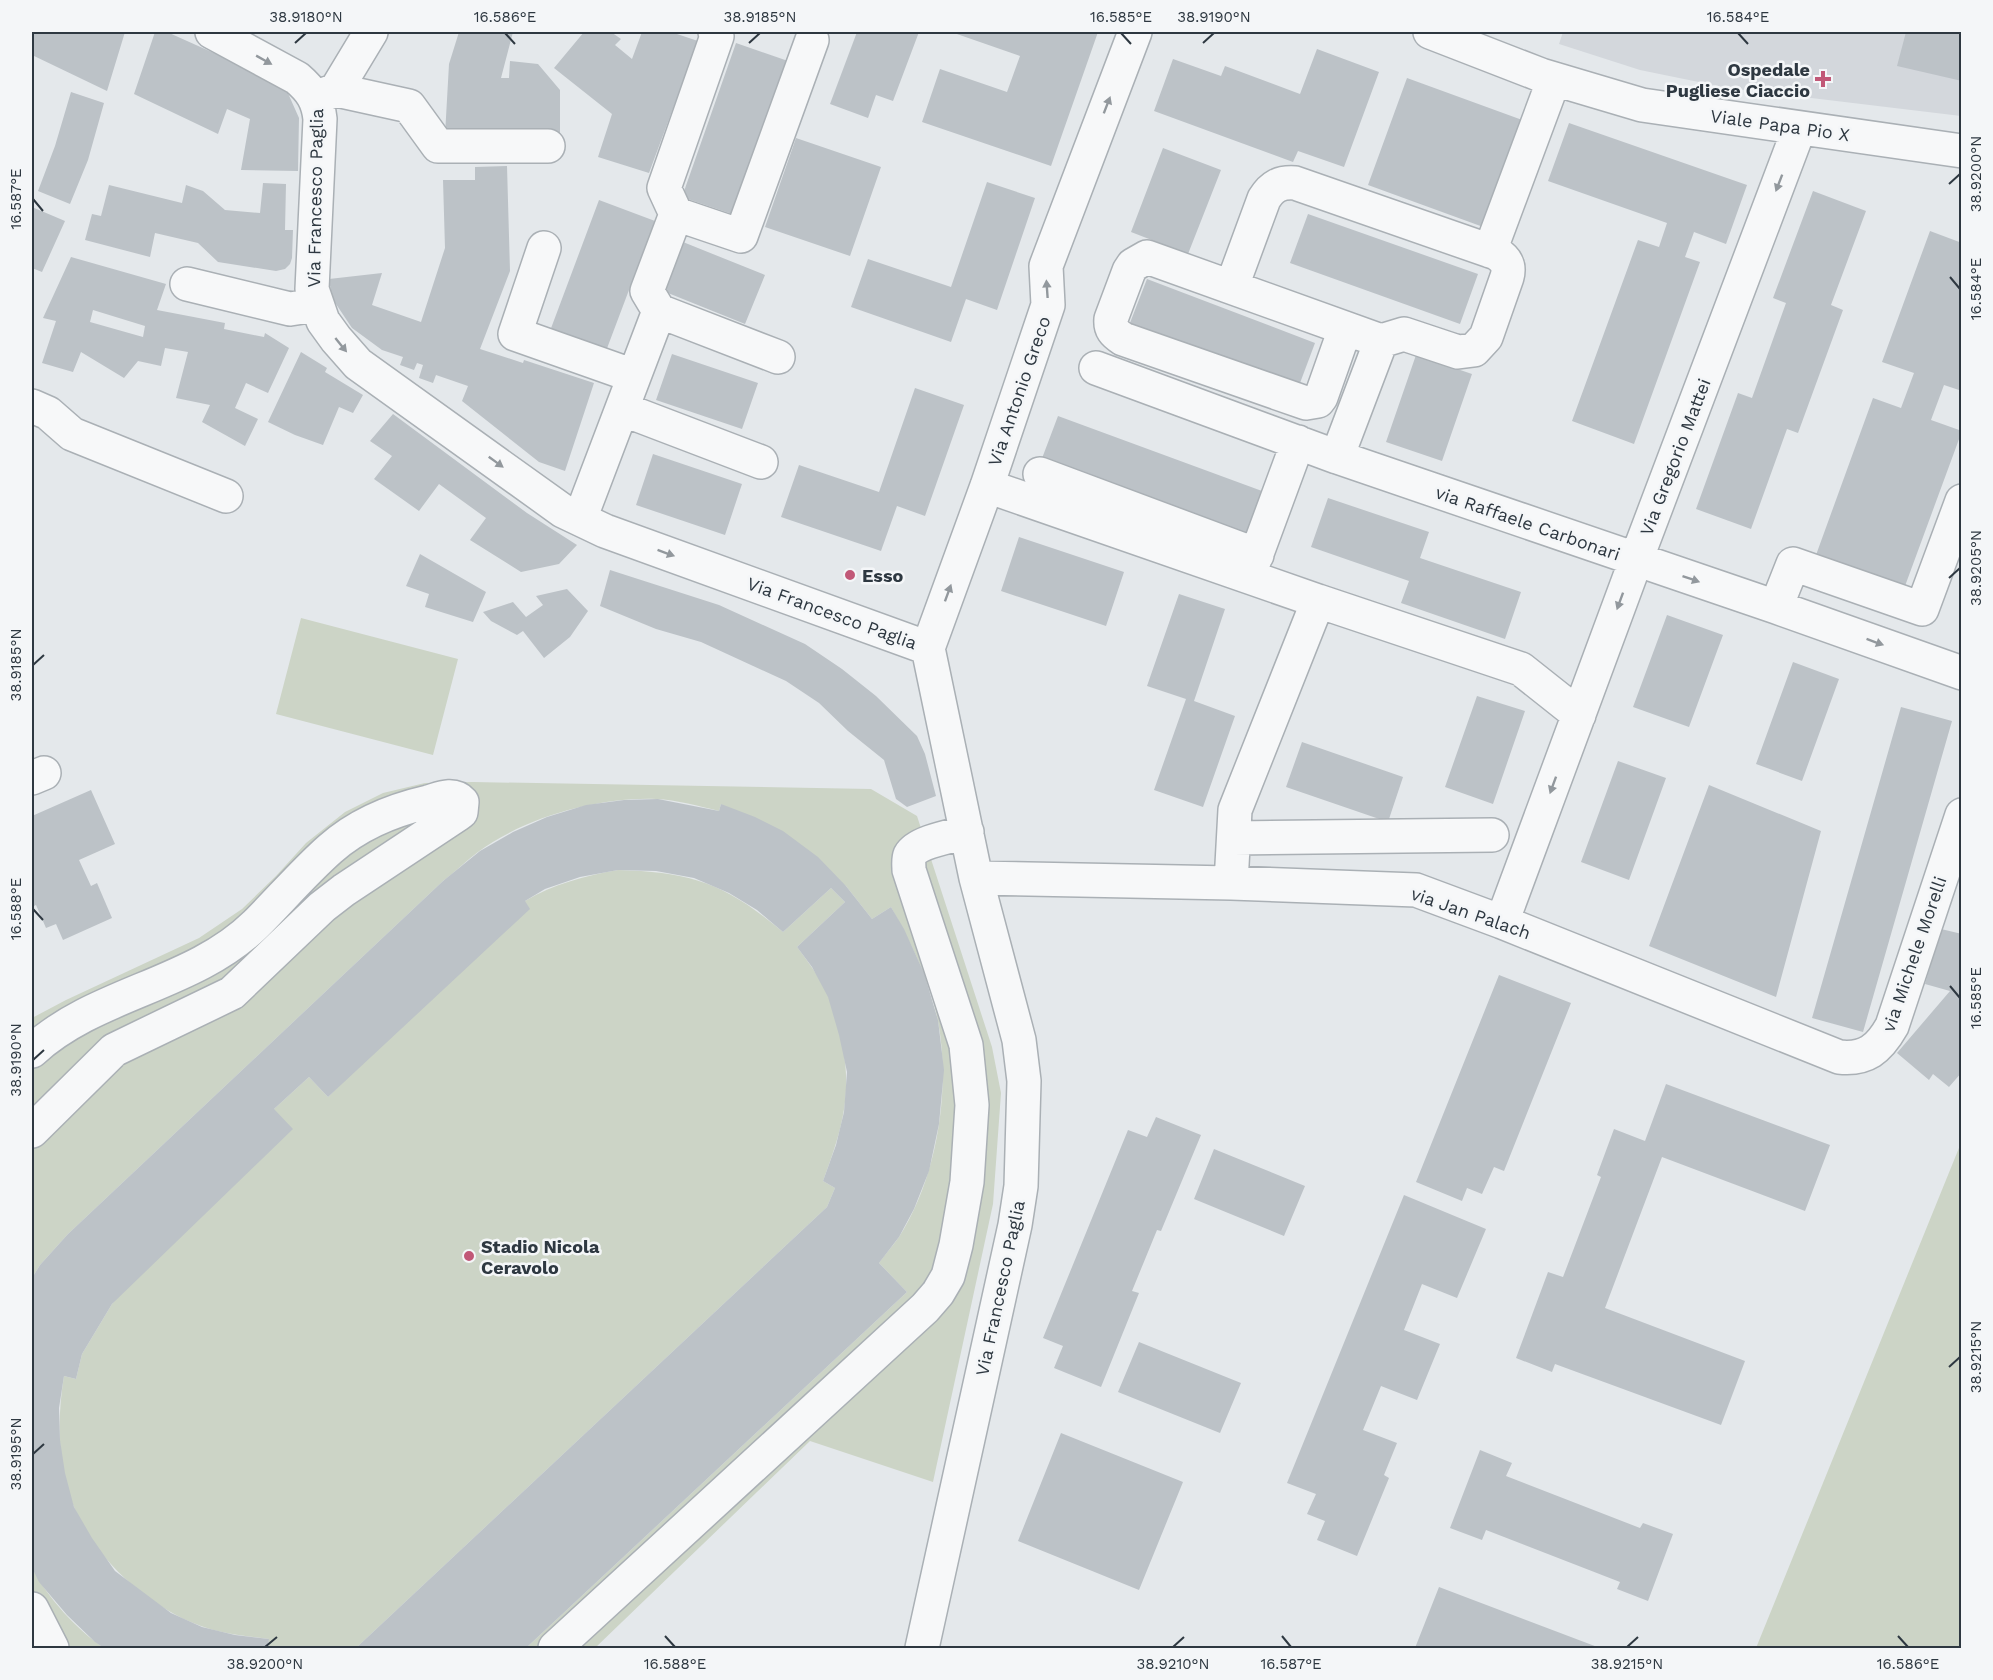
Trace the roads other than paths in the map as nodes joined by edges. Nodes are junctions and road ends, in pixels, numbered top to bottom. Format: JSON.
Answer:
{"nodes":[{"id":1,"x":212,"y":32,"type":"edge"},
{"id":2,"x":371,"y":32,"type":"edge"},
{"id":3,"x":715,"y":32,"type":"edge"},
{"id":4,"x":1135,"y":32,"type":"edge"},
{"id":5,"x":1430,"y":32,"type":"edge"},
{"id":6,"x":812,"y":40,"type":"dead end"},
{"id":7,"x":1554,"y":79,"type":"junction"},
{"id":8,"x":326,"y":94,"type":"junction"},
{"id":9,"x":1799,"y":129,"type":"junction"},
{"id":10,"x":548,"y":146,"type":"dead end"},
{"id":11,"x":1962,"y":151,"type":"edge"},
{"id":12,"x":676,"y":214,"type":"junction"},
{"id":13,"x":544,"y":248,"type":"dead end"},
{"id":14,"x":1490,"y":251,"type":"junction"},
{"id":15,"x":187,"y":284,"type":"dead end"},
{"id":16,"x":1232,"y":286,"type":"junction"},
{"id":17,"x":316,"y":305,"type":"junction"},
{"id":18,"x":659,"y":311,"type":"junction"},
{"id":19,"x":1346,"y":329,"type":"junction"},
{"id":20,"x":1381,"y":341,"type":"junction"},
{"id":21,"x":778,"y":357,"type":"dead end"},
{"id":22,"x":1096,"y":368,"type":"dead end"},
{"id":23,"x":634,"y":376,"type":"junction"},
{"id":24,"x":32,"y":406,"type":"edge"},
{"id":25,"x":622,"y":409,"type":"junction"},
{"id":26,"x":1298,"y":442,"type":"junction"},
{"id":27,"x":1337,"y":457,"type":"junction"},
{"id":28,"x":761,"y":462,"type":"dead end"},
{"id":29,"x":1040,"y":474,"type":"dead end"},
{"id":30,"x":987,"y":486,"type":"junction"},
{"id":31,"x":226,"y":496,"type":"dead end"},
{"id":32,"x":1962,"y":501,"type":"edge"},
{"id":33,"x":580,"y":519,"type":"junction"},
{"id":34,"x":1636,"y":560,"type":"junction"},
{"id":35,"x":1252,"y":566,"type":"junction"},
{"id":36,"x":1318,"y":601,"type":"junction"},
{"id":37,"x":1776,"y":607,"type":"junction"},
{"id":38,"x":928,"y":648,"type":"junction"},
{"id":39,"x":1962,"y":673,"type":"edge"},
{"id":40,"x":1579,"y":714,"type":"junction"},
{"id":41,"x":1962,"y":815,"type":"edge"},
{"id":42,"x":967,"y":832,"type":"junction"},
{"id":43,"x":1492,"y":835,"type":"dead end"},
{"id":44,"x":1234,"y":838,"type":"junction"},
{"id":45,"x":976,"y":878,"type":"junction"},
{"id":46,"x":1231,"y":883,"type":"junction"},
{"id":47,"x":1502,"y":922,"type":"junction"},
{"id":48,"x":32,"y":1052,"type":"edge"},
{"id":49,"x":1869,"y":1053,"type":"joint"},
{"id":50,"x":32,"y":1131,"type":"edge"},
{"id":51,"x":32,"y":1609,"type":"edge"},
{"id":52,"x":52,"y":1648,"type":"edge"},
{"id":53,"x":555,"y":1648,"type":"edge"},
{"id":54,"x":922,"y":1648,"type":"edge"}],
"edges":[{"from":1,"to":8,"type":"street","name":"Via Francesco Paglia","one_way":true},
{"from":2,"to":8,"type":"street"},
{"from":3,"to":12,"type":"street"},
{"from":30,"to":4,"type":"street","name":"Via Antonio Greco","one_way":true},
{"from":5,"to":7,"type":"street","name":"Viale Papa Pio X"},
{"from":6,"to":12,"type":"street"},
{"from":7,"to":9,"type":"street","name":"Viale Papa Pio X"},
{"from":7,"to":14,"type":"street"},
{"from":8,"to":10,"type":"street"},
{"from":8,"to":17,"type":"street","name":"Via Francesco Paglia"},
{"from":9,"to":11,"type":"street","name":"Viale Papa Pio X"},
{"from":9,"to":34,"type":"street","name":"Via Gregorio Mattei","one_way":true},
{"from":12,"to":18,"type":"street"},
{"from":13,"to":23,"type":"street"},
{"from":14,"to":16,"type":"street"},
{"from":14,"to":20,"type":"street"},
{"from":15,"to":17,"type":"street"},
{"from":16,"to":19,"type":"street"},
{"from":16,"to":19,"type":"street"},
{"from":17,"to":33,"type":"street","name":"Via Francesco Paglia","one_way":true},
{"from":18,"to":21,"type":"street"},
{"from":18,"to":23,"type":"street"},
{"from":19,"to":20,"type":"street"},
{"from":20,"to":27,"type":"street"},
{"from":22,"to":26,"type":"street","name":"via Raffaele Carbonari"},
{"from":23,"to":25,"type":"street"},
{"from":24,"to":31,"type":"street"},
{"from":25,"to":28,"type":"street"},
{"from":25,"to":33,"type":"street"},
{"from":26,"to":27,"type":"street","name":"via Raffaele Carbonari"},
{"from":26,"to":35,"type":"street"},
{"from":27,"to":34,"type":"street","name":"via Raffaele Carbonari"},
{"from":29,"to":35,"type":"street"},
{"from":30,"to":35,"type":"street"},
{"from":38,"to":30,"type":"street","name":"Via Antonio Greco","one_way":true},
{"from":32,"to":37,"type":"street"},
{"from":33,"to":38,"type":"street","name":"Via Francesco Paglia","one_way":true},
{"from":34,"to":37,"type":"street","name":"via Raffaele Carbonari","one_way":true},
{"from":34,"to":40,"type":"street","name":"Via Gregorio Mattei","one_way":true},
{"from":35,"to":36,"type":"street"},
{"from":36,"to":40,"type":"street"},
{"from":36,"to":44,"type":"street"},
{"from":37,"to":39,"type":"street","name":"via Raffaele Carbonari","one_way":true},
{"from":38,"to":42,"type":"street","name":"Via Francesco Paglia"},
{"from":40,"to":47,"type":"street","name":"Via Gregorio Mattei","one_way":true},
{"from":41,"to":49,"type":"street","name":"via Michele Morelli"},
{"from":42,"to":45,"type":"street","name":"Via Francesco Paglia"},
{"from":42,"to":53,"type":"street"},
{"from":43,"to":44,"type":"street"},
{"from":44,"to":46,"type":"street"},
{"from":45,"to":46,"type":"street","name":"via Jan Palach"},
{"from":45,"to":54,"type":"street","name":"Via Francesco Paglia"},
{"from":46,"to":47,"type":"street","name":"via Jan Palach"},
{"from":47,"to":49,"type":"street","name":"via Jan Palach"},
{"from":48,"to":50,"type":"street"},
{"from":51,"to":52,"type":"street"}]}
